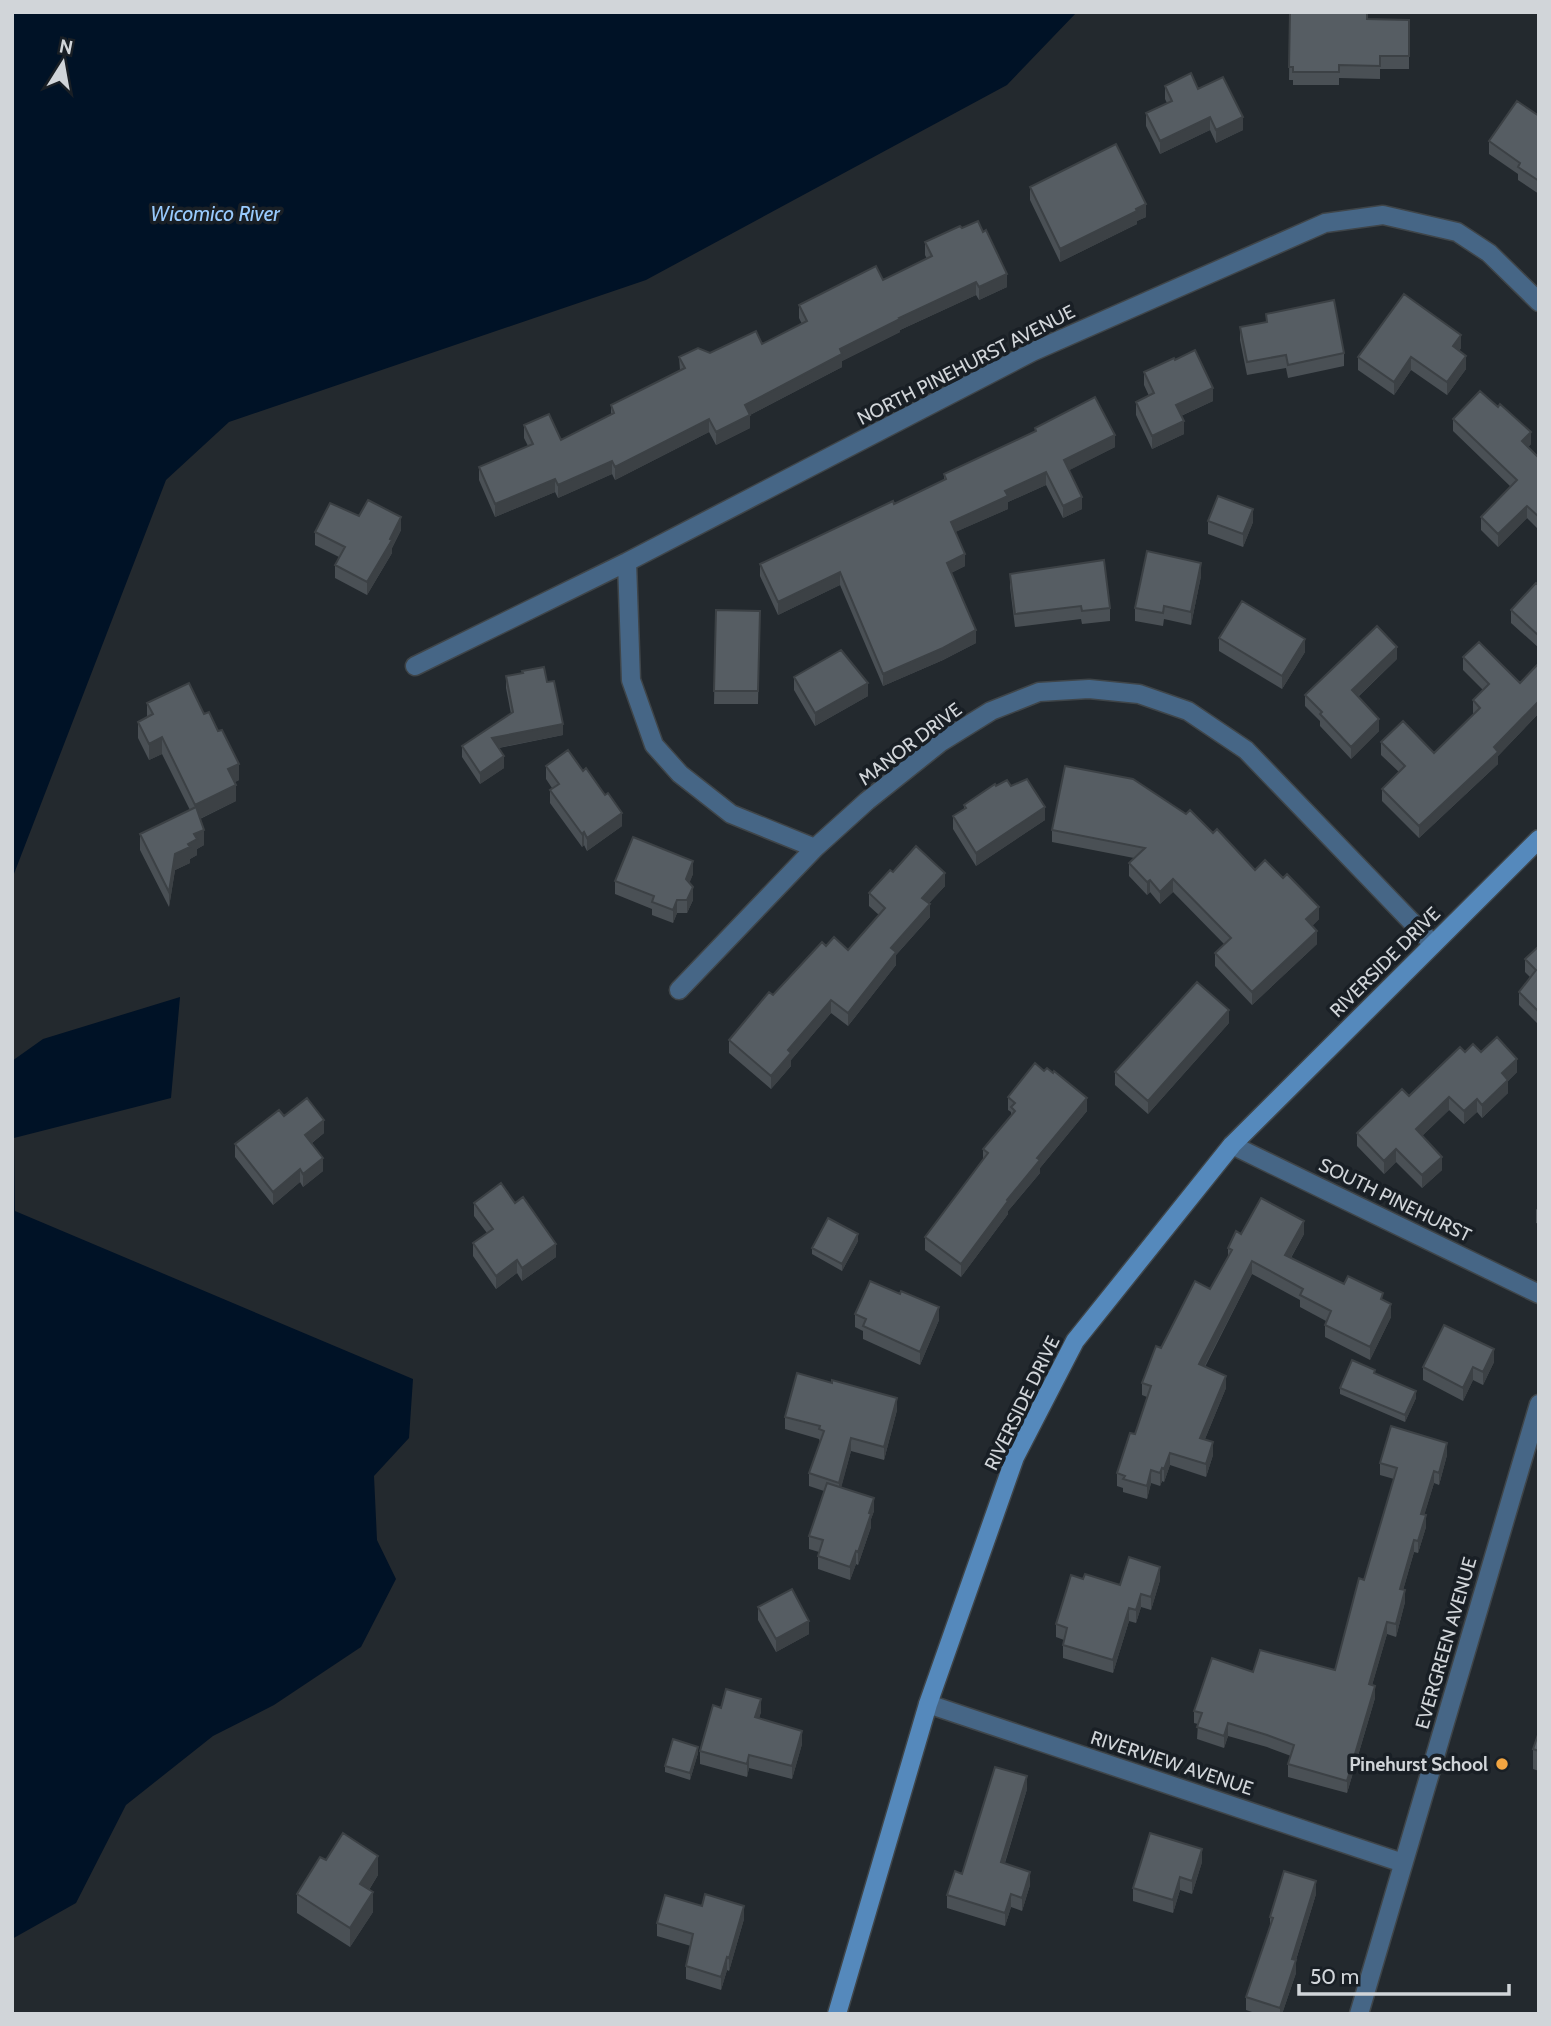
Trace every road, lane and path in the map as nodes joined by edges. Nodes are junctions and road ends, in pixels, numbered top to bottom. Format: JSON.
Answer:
{"nodes":[{"id":1,"x":1539,"y":302,"type":"edge"},
{"id":2,"x":627,"y":562,"type":"junction"},
{"id":3,"x":415,"y":666,"type":"dead end"},
{"id":4,"x":1539,"y":839,"type":"edge"},
{"id":5,"x":815,"y":848,"type":"junction"},
{"id":6,"x":1433,"y":944,"type":"junction"},
{"id":7,"x":679,"y":990,"type":"dead end"},
{"id":8,"x":1233,"y":1145,"type":"junction"},
{"id":9,"x":1539,"y":1294,"type":"edge"},
{"id":10,"x":1539,"y":1404,"type":"edge"},
{"id":11,"x":928,"y":1704,"type":"junction"},
{"id":12,"x":1403,"y":1863,"type":"junction"},
{"id":13,"x":836,"y":2014,"type":"edge"},
{"id":14,"x":1359,"y":2014,"type":"edge"}],
"edges":[{"from":1,"to":2,"type":"street","name":"NORTH PINEHURST AVENUE"},
{"from":2,"to":3,"type":"street","name":"NORTH PINEHURST AVENUE"},
{"from":2,"to":5,"type":"street"},
{"from":4,"to":6,"type":"street","name":"RIVERSIDE DRIVE"},
{"from":5,"to":6,"type":"street","name":"MANOR DRIVE"},
{"from":5,"to":7,"type":"street","name":"MANOR DRIVE"},
{"from":6,"to":8,"type":"street","name":"RIVERSIDE DRIVE"},
{"from":8,"to":9,"type":"street","name":"SOUTH PINEHURST"},
{"from":8,"to":11,"type":"street","name":"RIVERSIDE DRIVE"},
{"from":10,"to":12,"type":"street","name":"EVERGREEN AVENUE"},
{"from":11,"to":12,"type":"street","name":"RIVERVIEW AVENUE"},
{"from":11,"to":13,"type":"street","name":"RIVERSIDE DRIVE"},
{"from":12,"to":14,"type":"street","name":"EVERGREEN AVENUE"}]}
